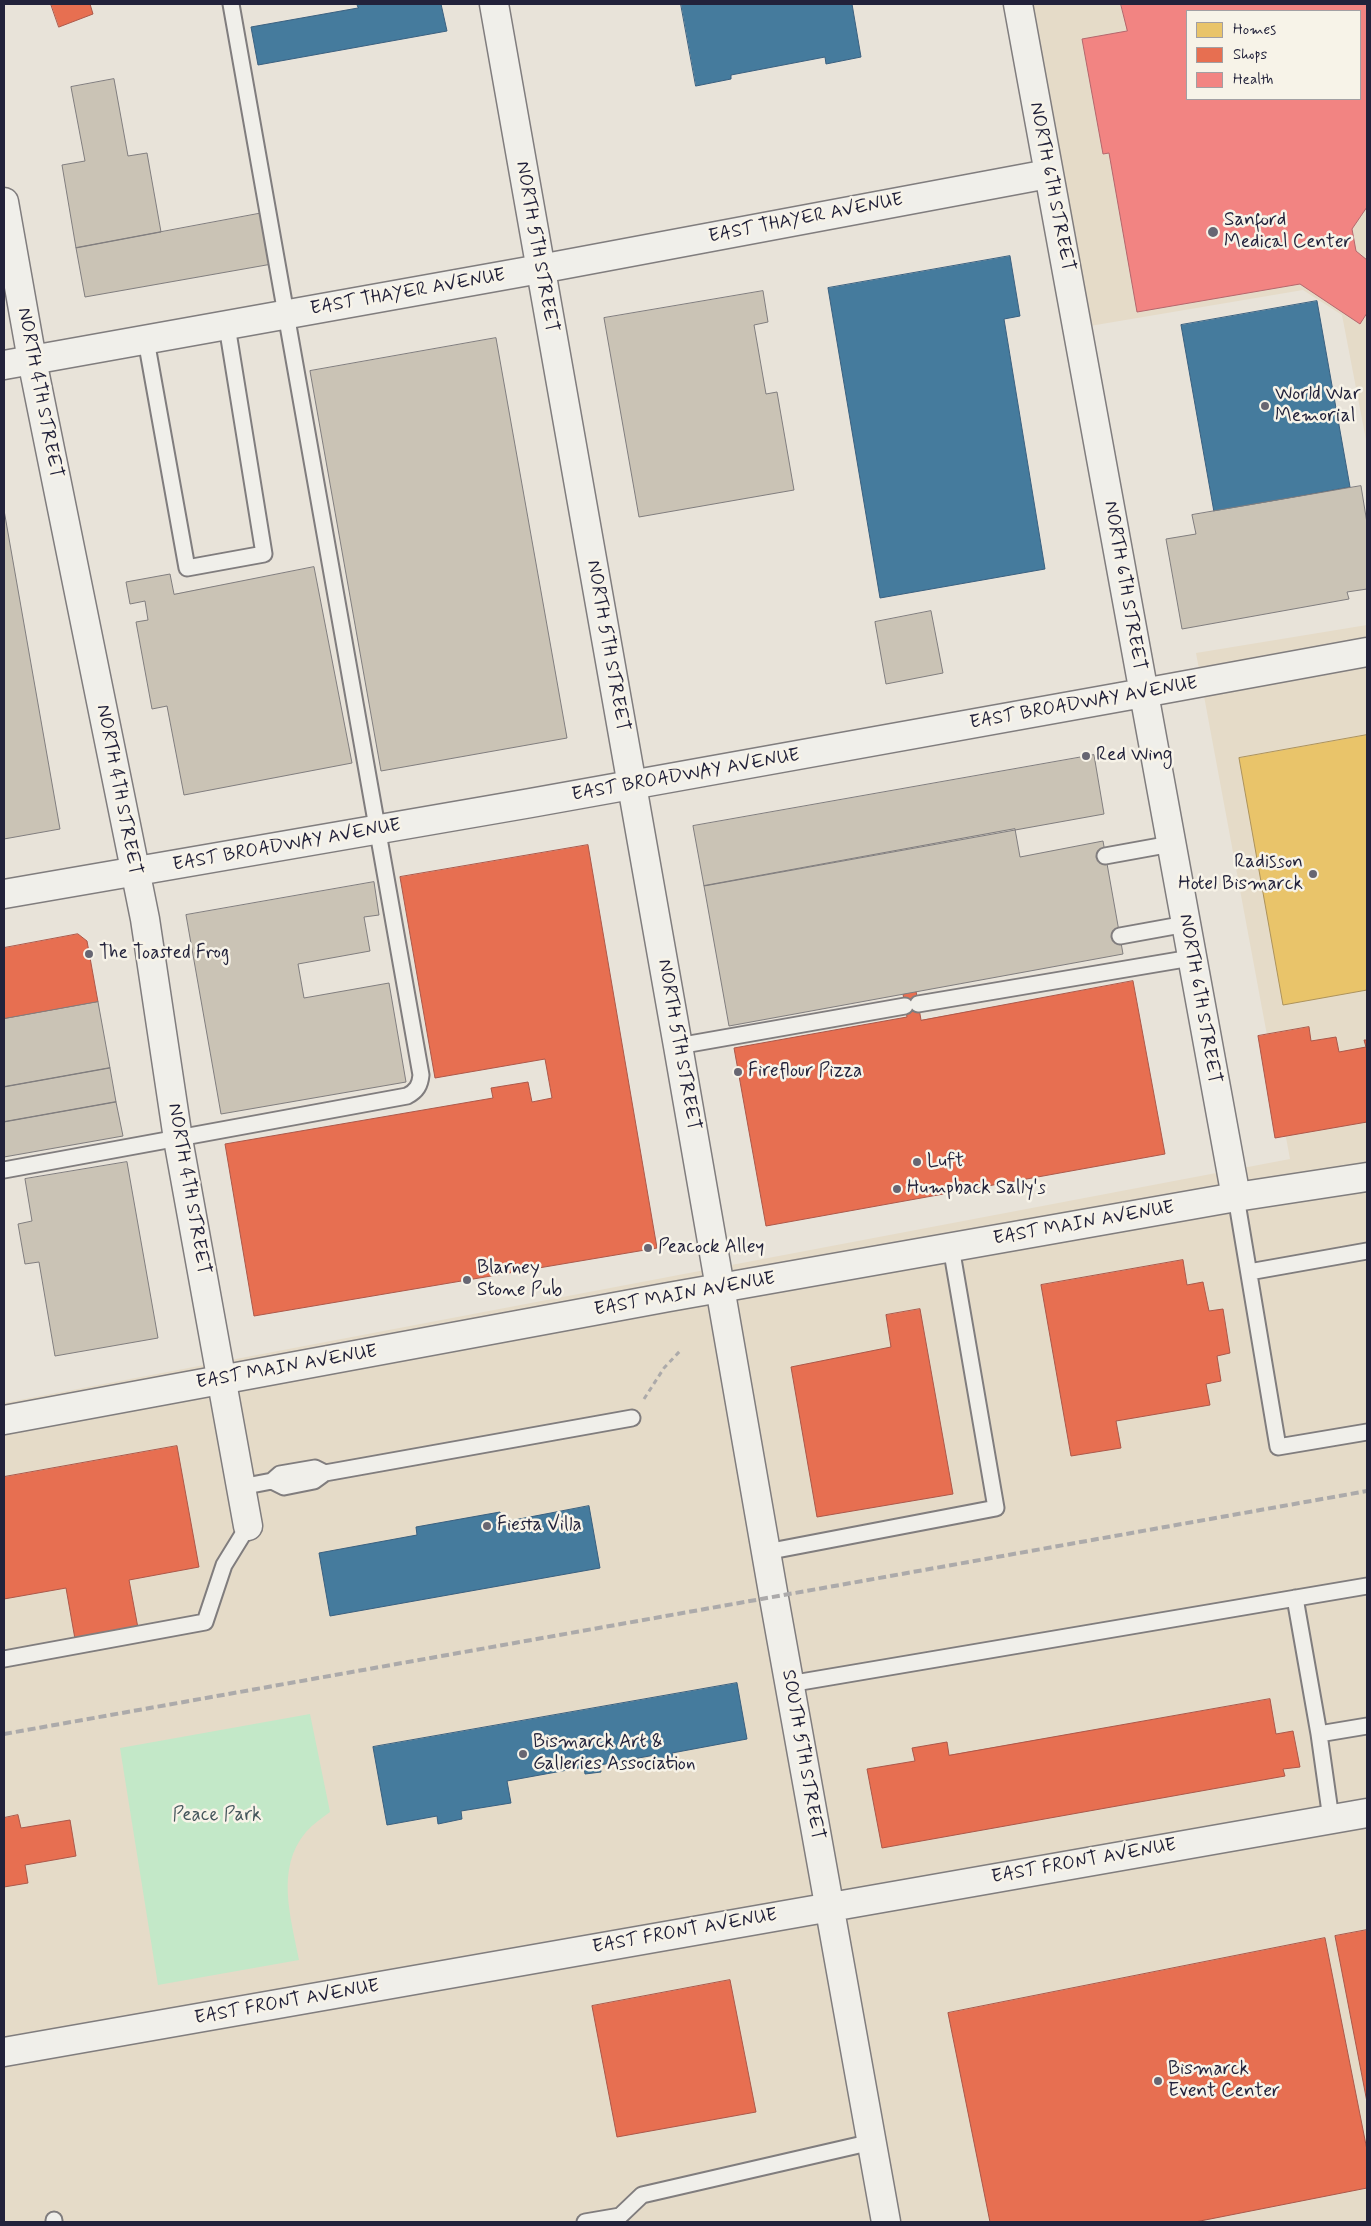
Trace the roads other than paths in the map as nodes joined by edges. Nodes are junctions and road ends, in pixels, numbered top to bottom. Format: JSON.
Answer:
{"nodes":[{"id":1,"x":231,"y":4,"type":"edge"},
{"id":2,"x":494,"y":4,"type":"edge"},
{"id":3,"x":1018,"y":4,"type":"edge"},
{"id":4,"x":1048,"y":174,"type":"junction"},
{"id":5,"x":4,"y":202,"type":"edge"},
{"id":6,"x":540,"y":270,"type":"junction"},
{"id":7,"x":285,"y":315,"type":"junction"},
{"id":8,"x":227,"y":326,"type":"junction"},
{"id":9,"x":146,"y":340,"type":"junction"},
{"id":10,"x":32,"y":360,"type":"junction"},
{"id":11,"x":4,"y":366,"type":"edge"},
{"id":12,"x":1367,"y":652,"type":"edge"},
{"id":13,"x":1143,"y":693,"type":"junction"},
{"id":14,"x":633,"y":786,"type":"junction"},
{"id":15,"x":376,"y":829,"type":"junction"},
{"id":16,"x":1171,"y":844,"type":"junction"},
{"id":17,"x":1106,"y":856,"type":"dead end"},
{"id":18,"x":135,"y":873,"type":"junction"},
{"id":19,"x":4,"y":894,"type":"edge"},
{"id":20,"x":1186,"y":924,"type":"junction"},
{"id":21,"x":1120,"y":936,"type":"dead end"},
{"id":22,"x":1191,"y":958,"type":"junction"},
{"id":23,"x":678,"y":1046,"type":"junction"},
{"id":24,"x":178,"y":1139,"type":"junction"},
{"id":25,"x":4,"y":1170,"type":"edge"},
{"id":26,"x":1367,"y":1177,"type":"edge"},
{"id":27,"x":1236,"y":1197,"type":"junction"},
{"id":28,"x":951,"y":1247,"type":"junction"},
{"id":29,"x":1367,"y":1250,"type":"edge"},
{"id":30,"x":1249,"y":1272,"type":"junction"},
{"id":31,"x":720,"y":1288,"type":"junction"},
{"id":32,"x":221,"y":1380,"type":"junction"},
{"id":33,"x":632,"y":1418,"type":"road end"},
{"id":34,"x":4,"y":1420,"type":"edge"},
{"id":35,"x":1367,"y":1432,"type":"edge"},
{"id":36,"x":241,"y":1487,"type":"junction"},
{"id":37,"x":248,"y":1526,"type":"joint"},
{"id":38,"x":766,"y":1552,"type":"junction"},
{"id":39,"x":1367,"y":1586,"type":"edge"},
{"id":40,"x":1295,"y":1598,"type":"junction"},
{"id":41,"x":4,"y":1659,"type":"edge"},
{"id":42,"x":789,"y":1684,"type":"junction"},
{"id":43,"x":1367,"y":1726,"type":"edge"},
{"id":44,"x":1319,"y":1734,"type":"junction"},
{"id":45,"x":1367,"y":1813,"type":"edge"},
{"id":46,"x":1332,"y":1820,"type":"junction"},
{"id":47,"x":830,"y":1907,"type":"junction"},
{"id":48,"x":4,"y":2052,"type":"edge"},
{"id":49,"x":872,"y":2142,"type":"junction"},
{"id":50,"x":585,"y":2222,"type":"edge"},
{"id":51,"x":886,"y":2222,"type":"edge"}],
"edges":[{"from":1,"to":7,"type":"lane"},
{"from":2,"to":6,"type":"street","name":"NORTH 5TH STREET"},
{"from":3,"to":4,"type":"street","name":"NORTH 6TH STREET"},
{"from":4,"to":6,"type":"street","name":"EAST THAYER AVENUE"},
{"from":4,"to":13,"type":"street","name":"NORTH 6TH STREET"},
{"from":5,"to":10,"type":"street","name":"NORTH 4TH STREET"},
{"from":6,"to":7,"type":"street","name":"EAST THAYER AVENUE"},
{"from":6,"to":14,"type":"street","name":"NORTH 5TH STREET"},
{"from":7,"to":8,"type":"street","name":"EAST THAYER AVENUE"},
{"from":7,"to":15,"type":"lane"},
{"from":8,"to":9,"type":"street","name":"EAST THAYER AVENUE"},
{"from":8,"to":9,"type":"lane"},
{"from":9,"to":10,"type":"street","name":"EAST THAYER AVENUE"},
{"from":10,"to":11,"type":"street","name":"EAST THAYER AVENUE"},
{"from":10,"to":18,"type":"street","name":"NORTH 4TH STREET"},
{"from":12,"to":13,"type":"street","name":"EAST BROADWAY AVENUE"},
{"from":13,"to":14,"type":"street","name":"EAST BROADWAY AVENUE"},
{"from":13,"to":16,"type":"street","name":"NORTH 6TH STREET"},
{"from":14,"to":15,"type":"street","name":"EAST BROADWAY AVENUE"},
{"from":14,"to":23,"type":"street","name":"NORTH 5TH STREET"},
{"from":15,"to":18,"type":"street","name":"EAST BROADWAY AVENUE"},
{"from":15,"to":24,"type":"lane"},
{"from":16,"to":17,"type":"lane"},
{"from":16,"to":20,"type":"street","name":"NORTH 6TH STREET"},
{"from":18,"to":19,"type":"street","name":"EAST BROADWAY AVENUE"},
{"from":18,"to":24,"type":"street","name":"NORTH 4TH STREET"},
{"from":20,"to":21,"type":"lane"},
{"from":20,"to":22,"type":"street","name":"NORTH 6TH STREET"},
{"from":22,"to":23,"type":"lane"},
{"from":22,"to":27,"type":"street","name":"NORTH 6TH STREET"},
{"from":23,"to":31,"type":"street","name":"NORTH 5TH STREET"},
{"from":24,"to":25,"type":"lane"},
{"from":24,"to":32,"type":"street","name":"NORTH 4TH STREET"},
{"from":26,"to":27,"type":"street","name":"EAST MAIN AVENUE"},
{"from":27,"to":28,"type":"street","name":"EAST MAIN AVENUE"},
{"from":27,"to":30,"type":"lane"},
{"from":28,"to":31,"type":"street","name":"EAST MAIN AVENUE"},
{"from":28,"to":38,"type":"lane"},
{"from":29,"to":30,"type":"lane"},
{"from":30,"to":35,"type":"lane"},
{"from":31,"to":32,"type":"street","name":"EAST MAIN AVENUE"},
{"from":31,"to":38,"type":"street","name":"SOUTH 5TH STREET"},
{"from":32,"to":34,"type":"street","name":"EAST MAIN AVENUE"},
{"from":32,"to":36,"type":"street","name":"NORTH 4TH STREET"},
{"from":33,"to":36,"type":"lane"},
{"from":36,"to":37,"type":"street","name":"NORTH 4TH STREET"},
{"from":37,"to":41,"type":"lane"},
{"from":38,"to":42,"type":"street","name":"SOUTH 5TH STREET"},
{"from":39,"to":40,"type":"lane"},
{"from":40,"to":42,"type":"lane"},
{"from":40,"to":44,"type":"lane"},
{"from":42,"to":47,"type":"street","name":"SOUTH 5TH STREET"},
{"from":43,"to":44,"type":"lane"},
{"from":44,"to":46,"type":"lane"},
{"from":45,"to":46,"type":"street","name":"EAST FRONT AVENUE"},
{"from":46,"to":47,"type":"street","name":"EAST FRONT AVENUE"},
{"from":47,"to":48,"type":"street","name":"EAST FRONT AVENUE"},
{"from":47,"to":49,"type":"street","name":"SOUTH 5TH STREET"},
{"from":49,"to":50,"type":"lane"},
{"from":49,"to":51,"type":"street","name":"SOUTH 5TH STREET"}]}
